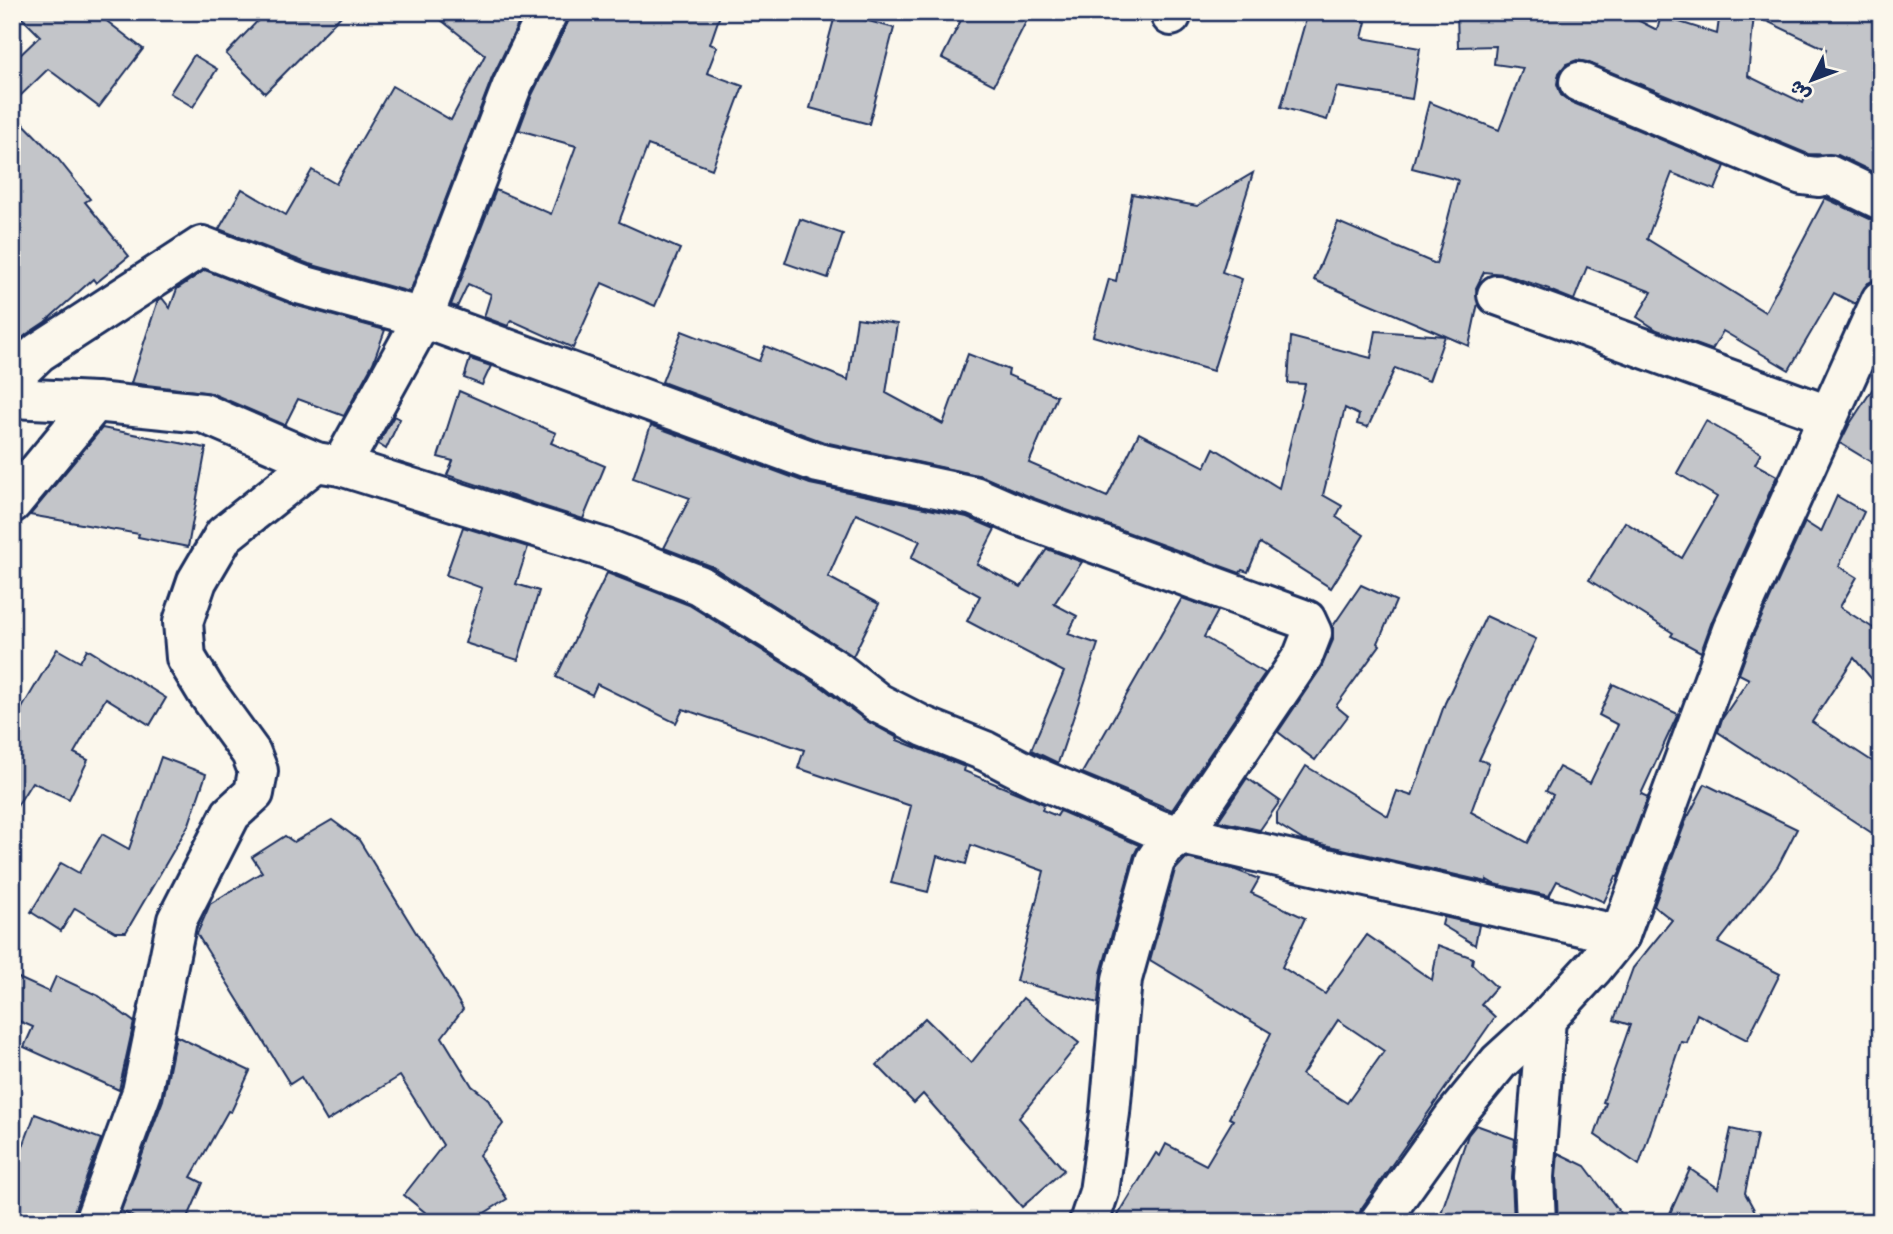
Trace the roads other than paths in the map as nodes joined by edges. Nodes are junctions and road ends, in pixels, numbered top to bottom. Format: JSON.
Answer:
{"nodes":[{"id":1,"x":548,"y":12,"type":"edge"},
{"id":2,"x":1578,"y":82,"type":"dead end"},
{"id":3,"x":1881,"y":200,"type":"edge"},
{"id":4,"x":1497,"y":295,"type":"dead end"},
{"id":5,"x":1881,"y":300,"type":"edge"},
{"id":6,"x":423,"y":318,"type":"junction"},
{"id":7,"x":12,"y":378,"type":"edge"},
{"id":8,"x":12,"y":398,"type":"edge"},
{"id":9,"x":95,"y":402,"type":"junction"},
{"id":10,"x":1828,"y":415,"type":"junction"},
{"id":11,"x":328,"y":464,"type":"junction"},
{"id":12,"x":12,"y":503,"type":"edge"},
{"id":13,"x":1182,"y":835,"type":"junction"},
{"id":14,"x":1620,"y":935,"type":"junction"},
{"id":15,"x":1546,"y":1019,"type":"junction"},
{"id":16,"x":94,"y":1222,"type":"edge"},
{"id":17,"x":1089,"y":1222,"type":"edge"},
{"id":18,"x":1379,"y":1222,"type":"edge"},
{"id":19,"x":1536,"y":1222,"type":"edge"}],
"edges":[{"from":1,"to":6,"type":"street"},
{"from":2,"to":3,"type":"street"},
{"from":4,"to":10,"type":"street"},
{"from":5,"to":10,"type":"street"},
{"from":6,"to":7,"type":"street"},
{"from":6,"to":11,"type":"street"},
{"from":6,"to":13,"type":"street"},
{"from":8,"to":9,"type":"street"},
{"from":9,"to":11,"type":"street"},
{"from":9,"to":12,"type":"street"},
{"from":10,"to":14,"type":"street"},
{"from":11,"to":13,"type":"street"},
{"from":11,"to":16,"type":"street"},
{"from":13,"to":14,"type":"street"},
{"from":13,"to":17,"type":"street"},
{"from":14,"to":15,"type":"street"},
{"from":15,"to":18,"type":"street"},
{"from":15,"to":19,"type":"street"}]}
